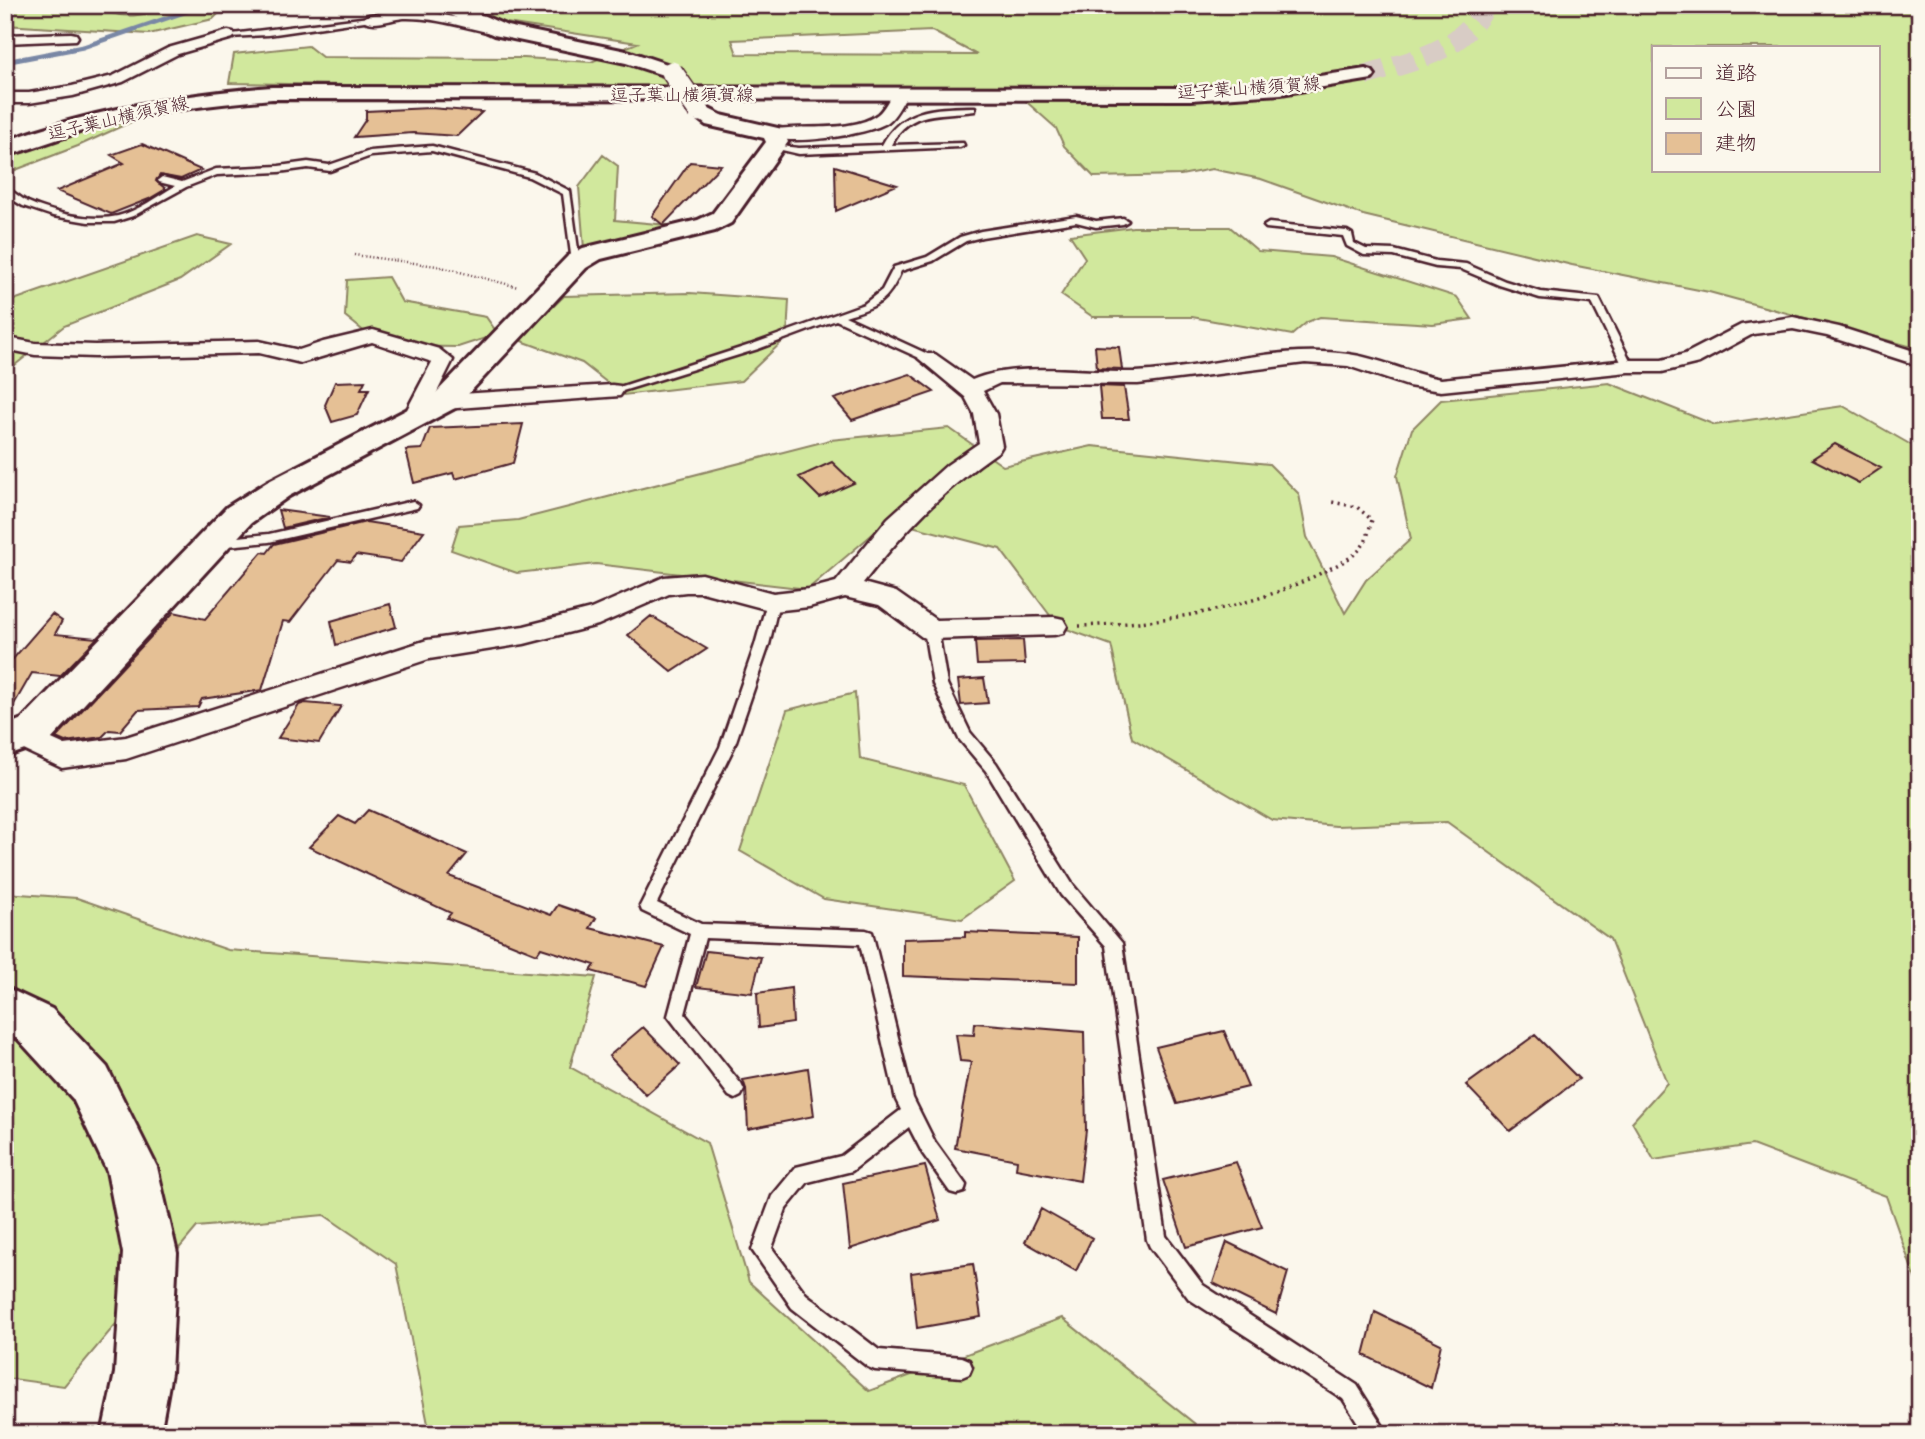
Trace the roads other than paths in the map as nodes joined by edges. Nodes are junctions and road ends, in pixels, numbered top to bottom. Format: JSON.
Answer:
{"nodes":[{"id":1,"x":444,"y":5,"type":"edge"},
{"id":2,"x":369,"y":19,"type":"joint"},
{"id":3,"x":501,"y":31,"type":"junction"},
{"id":4,"x":228,"y":35,"type":"joint"},
{"id":5,"x":71,"y":37,"type":"dead end"},
{"id":6,"x":5,"y":39,"type":"edge"},
{"id":7,"x":1365,"y":75,"type":"tunnel mouth"},
{"id":8,"x":899,"y":95,"type":"junction"},
{"id":9,"x":5,"y":98,"type":"edge"},
{"id":10,"x":972,"y":110,"type":"dead end"},
{"id":11,"x":774,"y":141,"type":"junction"},
{"id":12,"x":960,"y":145,"type":"dead end"},
{"id":13,"x":885,"y":148,"type":"junction"},
{"id":14,"x":5,"y":149,"type":"edge"},
{"id":15,"x":162,"y":180,"type":"dead end"},
{"id":16,"x":183,"y":185,"type":"junction"},
{"id":17,"x":5,"y":190,"type":"edge"},
{"id":18,"x":1123,"y":221,"type":"dead end"},
{"id":19,"x":1269,"y":226,"type":"dead end"},
{"id":20,"x":577,"y":261,"type":"junction"},
{"id":21,"x":836,"y":316,"type":"junction"},
{"id":22,"x":8,"y":344,"type":"dead end"},
{"id":23,"x":928,"y":358,"type":"joint"},
{"id":24,"x":1920,"y":359,"type":"edge"},
{"id":25,"x":1628,"y":366,"type":"junction"},
{"id":26,"x":972,"y":388,"type":"junction"},
{"id":27,"x":612,"y":391,"type":"joint"},
{"id":28,"x":444,"y":402,"type":"junction"},
{"id":29,"x":413,"y":419,"type":"junction"},
{"id":30,"x":413,"y":505,"type":"dead end"},
{"id":31,"x":212,"y":543,"type":"junction"},
{"id":32,"x":845,"y":588,"type":"junction"},
{"id":33,"x":773,"y":602,"type":"junction"},
{"id":34,"x":1054,"y":626,"type":"road end"},
{"id":35,"x":931,"y":630,"type":"junction"},
{"id":36,"x":13,"y":739,"type":"edge"},
{"id":37,"x":699,"y":931,"type":"junction"},
{"id":38,"x":5,"y":1008,"type":"edge"},
{"id":39,"x":735,"y":1090,"type":"dead end"},
{"id":40,"x":912,"y":1113,"type":"junction"},
{"id":41,"x":957,"y":1185,"type":"dead end"},
{"id":42,"x":962,"y":1367,"type":"dead end"},
{"id":43,"x":131,"y":1434,"type":"edge"},
{"id":44,"x":1378,"y":1434,"type":"edge"}],
"edges":[{"from":1,"to":3,"type":"main road"},
{"from":2,"to":3,"type":"street"},
{"from":2,"to":4,"type":"lane"},
{"from":3,"to":11,"type":"main road","bridge":true},
{"from":4,"to":9,"type":"street"},
{"from":5,"to":6,"type":"street"},
{"from":7,"to":8,"type":"main road","name":"逗子葉山横須賀線"},
{"from":8,"to":11,"type":"street"},
{"from":8,"to":14,"type":"main road","name":"逗子葉山横須賀線"},
{"from":10,"to":13,"type":"lane"},
{"from":11,"to":13,"type":"lane"},
{"from":11,"to":20,"type":"main road"},
{"from":12,"to":13,"type":"lane"},
{"from":15,"to":16,"type":"lane"},
{"from":16,"to":17,"type":"lane"},
{"from":16,"to":20,"type":"lane"},
{"from":18,"to":21,"type":"lane"},
{"from":19,"to":25,"type":"lane"},
{"from":20,"to":28,"type":"main road"},
{"from":21,"to":23,"type":"lane"},
{"from":21,"to":27,"type":"lane"},
{"from":22,"to":29,"type":"street"},
{"from":23,"to":26,"type":"street"},
{"from":24,"to":25,"type":"street"},
{"from":25,"to":26,"type":"street"},
{"from":26,"to":32,"type":"street"},
{"from":27,"to":28,"type":"street"},
{"from":28,"to":29,"type":"main road"},
{"from":29,"to":31,"type":"main road"},
{"from":30,"to":31,"type":"lane"},
{"from":31,"to":36,"type":"main road"},
{"from":32,"to":33,"type":"street"},
{"from":32,"to":35,"type":"street"},
{"from":33,"to":36,"type":"street"},
{"from":33,"to":37,"type":"lane"},
{"from":34,"to":35,"type":"street"},
{"from":35,"to":44,"type":"lane"},
{"from":37,"to":39,"type":"lane"},
{"from":37,"to":40,"type":"lane"},
{"from":38,"to":43,"type":"main road"},
{"from":40,"to":41,"type":"lane"},
{"from":40,"to":42,"type":"lane"}]}
